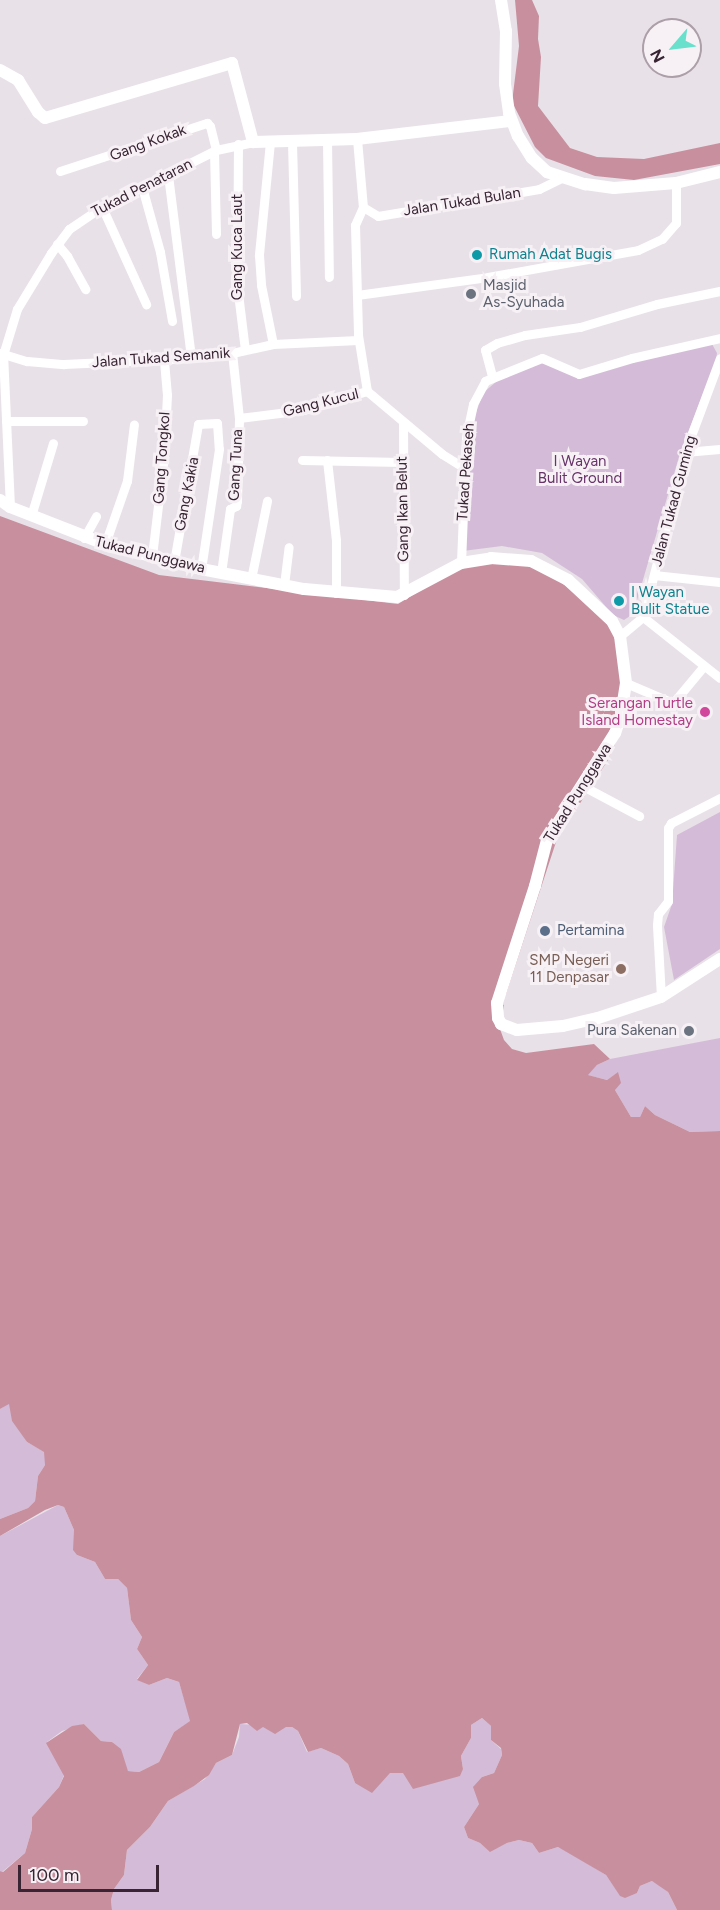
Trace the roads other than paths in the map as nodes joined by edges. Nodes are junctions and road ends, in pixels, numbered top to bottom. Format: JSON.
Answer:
{"nodes":[{"id":1,"x":501,"y":0,"type":"edge"},
{"id":2,"x":0,"y":70,"type":"edge"},
{"id":3,"x":511,"y":121,"type":"junction"},
{"id":4,"x":357,"y":139,"type":"junction"},
{"id":5,"x":327,"y":140,"type":"junction"},
{"id":6,"x":253,"y":142,"type":"junction"},
{"id":7,"x":270,"y":142,"type":"junction"},
{"id":8,"x":292,"y":142,"type":"junction"},
{"id":9,"x":238,"y":144,"type":"junction"},
{"id":10,"x":215,"y":151,"type":"junction"},
{"id":11,"x":60,"y":171,"type":"dead end"},
{"id":12,"x":720,"y":172,"type":"edge"},
{"id":13,"x":168,"y":175,"type":"junction"},
{"id":14,"x":562,"y":178,"type":"junction"},
{"id":15,"x":676,"y":183,"type":"junction"},
{"id":16,"x":142,"y":187,"type":"junction"},
{"id":17,"x":102,"y":207,"type":"junction"},
{"id":18,"x":363,"y":207,"type":"junction"},
{"id":19,"x":216,"y":234,"type":"dead end"},
{"id":20,"x":57,"y":244,"type":"junction"},
{"id":21,"x":329,"y":277,"type":"dead end"},
{"id":22,"x":85,"y":289,"type":"dead end"},
{"id":23,"x":720,"y":291,"type":"edge"},
{"id":24,"x":357,"y":295,"type":"junction"},
{"id":25,"x":296,"y":296,"type":"dead end"},
{"id":26,"x":146,"y":304,"type":"dead end"},
{"id":27,"x":172,"y":321,"type":"dead end"},
{"id":28,"x":720,"y":338,"type":"edge"},
{"id":29,"x":358,"y":340,"type":"junction"},
{"id":30,"x":273,"y":344,"type":"junction"},
{"id":31,"x":245,"y":350,"type":"junction"},
{"id":32,"x":232,"y":353,"type":"junction"},
{"id":33,"x":1,"y":354,"type":"edge"},
{"id":34,"x":191,"y":358,"type":"junction"},
{"id":35,"x":720,"y":358,"type":"edge"},
{"id":36,"x":164,"y":360,"type":"junction"},
{"id":37,"x":492,"y":376,"type":"junction"},
{"id":38,"x":716,"y":380,"type":"edge"},
{"id":39,"x":367,"y":391,"type":"junction"},
{"id":40,"x":238,"y":418,"type":"junction"},
{"id":41,"x":6,"y":421,"type":"junction"},
{"id":42,"x":83,"y":421,"type":"dead end"},
{"id":43,"x":403,"y":422,"type":"junction"},
{"id":44,"x":134,"y":424,"type":"dead end"},
{"id":45,"x":53,"y":443,"type":"dead end"},
{"id":46,"x":219,"y":449,"type":"junction"},
{"id":47,"x":720,"y":449,"type":"edge"},
{"id":48,"x":685,"y":452,"type":"junction"},
{"id":49,"x":240,"y":453,"type":"junction"},
{"id":50,"x":302,"y":460,"type":"dead end"},
{"id":51,"x":327,"y":460,"type":"junction"},
{"id":52,"x":401,"y":462,"type":"junction"},
{"id":53,"x":464,"y":468,"type":"junction"},
{"id":54,"x":267,"y":501,"type":"dead end"},
{"id":55,"x":5,"y":503,"type":"edge"},
{"id":56,"x":212,"y":507,"type":"junction"},
{"id":57,"x":230,"y":509,"type":"junction"},
{"id":58,"x":31,"y":516,"type":"junction"},
{"id":59,"x":96,"y":516,"type":"dead end"},
{"id":60,"x":84,"y":538,"type":"dead end"},
{"id":61,"x":105,"y":544,"type":"junction"},
{"id":62,"x":289,"y":547,"type":"dead end"},
{"id":63,"x":152,"y":556,"type":"junction"},
{"id":64,"x":174,"y":562,"type":"junction"},
{"id":65,"x":461,"y":563,"type":"junction"},
{"id":66,"x":201,"y":569,"type":"junction"},
{"id":67,"x":221,"y":573,"type":"junction"},
{"id":68,"x":654,"y":575,"type":"junction"},
{"id":69,"x":251,"y":579,"type":"junction"},
{"id":70,"x":720,"y":582,"type":"edge"},
{"id":71,"x":284,"y":585,"type":"junction"},
{"id":72,"x":336,"y":593,"type":"junction"},
{"id":73,"x":404,"y":595,"type":"junction"},
{"id":74,"x":643,"y":618,"type":"junction"},
{"id":75,"x":620,"y":636,"type":"junction"},
{"id":76,"x":703,"y":667,"type":"junction"},
{"id":77,"x":720,"y":678,"type":"edge"},
{"id":78,"x":626,"y":683,"type":"junction"},
{"id":79,"x":581,"y":785,"type":"junction"},
{"id":80,"x":720,"y":798,"type":"edge"},
{"id":81,"x":639,"y":816,"type":"dead end"},
{"id":82,"x":720,"y":959,"type":"edge"},
{"id":83,"x":661,"y":997,"type":"junction"}],
"edges":[{"from":1,"to":3,"type":"street"},
{"from":2,"to":6,"type":"street"},
{"from":3,"to":4,"type":"street","name":"Tukad Penataran"},
{"from":3,"to":14,"type":"street"},
{"from":4,"to":5,"type":"street","name":"Tukad Penataran"},
{"from":4,"to":18,"type":"street"},
{"from":5,"to":8,"type":"street","name":"Tukad Penataran"},
{"from":5,"to":21,"type":"street"},
{"from":6,"to":7,"type":"street","name":"Tukad Penataran"},
{"from":6,"to":9,"type":"street","name":"Tukad Penataran"},
{"from":7,"to":8,"type":"street","name":"Tukad Penataran"},
{"from":7,"to":30,"type":"street"},
{"from":8,"to":25,"type":"street"},
{"from":9,"to":10,"type":"street","name":"Tukad Penataran"},
{"from":9,"to":31,"type":"street","name":"Gang Kuca Laut"},
{"from":10,"to":11,"type":"street","name":"Gang Kokak"},
{"from":10,"to":13,"type":"street","name":"Tukad Penataran"},
{"from":10,"to":19,"type":"street"},
{"from":12,"to":15,"type":"street"},
{"from":13,"to":16,"type":"street","name":"Tukad Penataran"},
{"from":13,"to":34,"type":"street"},
{"from":14,"to":15,"type":"street"},
{"from":14,"to":18,"type":"street","name":"Jalan Tukad Bulan"},
{"from":15,"to":24,"type":"street"},
{"from":16,"to":17,"type":"street","name":"Tukad Penataran"},
{"from":16,"to":27,"type":"street"},
{"from":17,"to":20,"type":"street","name":"Tukad Penataran"},
{"from":17,"to":26,"type":"street"},
{"from":18,"to":24,"type":"street"},
{"from":20,"to":22,"type":"street"},
{"from":20,"to":33,"type":"street","name":"Tukad Penataran"},
{"from":23,"to":37,"type":"street"},
{"from":24,"to":29,"type":"street"},
{"from":28,"to":37,"type":"street"},
{"from":29,"to":30,"type":"street","name":"Jalan Tukad Semanik"},
{"from":29,"to":39,"type":"street"},
{"from":30,"to":31,"type":"street","name":"Jalan Tukad Semanik"},
{"from":31,"to":32,"type":"street","name":"Jalan Tukad Semanik"},
{"from":32,"to":34,"type":"street","name":"Jalan Tukad Semanik"},
{"from":32,"to":40,"type":"street","name":"Gang Tuna"},
{"from":33,"to":36,"type":"street","name":"Jalan Tukad Semanik"},
{"from":33,"to":41,"type":"street","name":"Tukad Penataran"},
{"from":34,"to":36,"type":"street","name":"Jalan Tukad Semanik"},
{"from":35,"to":38,"type":"street","name":"Jalan Tukad Guming"},
{"from":36,"to":63,"type":"street","name":"Gang Tongkol"},
{"from":37,"to":53,"type":"street","name":"Tukad Pekaseh"},
{"from":38,"to":48,"type":"street","name":"Jalan Tukad Guming"},
{"from":39,"to":40,"type":"street","name":"Gang Kucul"},
{"from":39,"to":43,"type":"street"},
{"from":40,"to":49,"type":"street","name":"Gang Tuna"},
{"from":41,"to":42,"type":"street"},
{"from":41,"to":55,"type":"street","name":"Tukad Penataran"},
{"from":43,"to":52,"type":"street","name":"Gang Ikan Belut"},
{"from":43,"to":53,"type":"street"},
{"from":44,"to":61,"type":"street"},
{"from":45,"to":58,"type":"street"},
{"from":46,"to":49,"type":"street"},
{"from":46,"to":56,"type":"street"},
{"from":46,"to":64,"type":"street","name":"Gang Kakia"},
{"from":47,"to":48,"type":"street"},
{"from":48,"to":68,"type":"street","name":"Jalan Tukad Guming"},
{"from":49,"to":57,"type":"street","name":"Gang Tuna"},
{"from":50,"to":51,"type":"street"},
{"from":51,"to":52,"type":"street"},
{"from":51,"to":72,"type":"street"},
{"from":52,"to":73,"type":"street","name":"Gang Ikan Belut"},
{"from":53,"to":65,"type":"street","name":"Tukad Pekaseh"},
{"from":54,"to":69,"type":"street"},
{"from":55,"to":58,"type":"street","name":"Tukad Punggawa"},
{"from":56,"to":57,"type":"street"},
{"from":56,"to":66,"type":"street"},
{"from":57,"to":67,"type":"street","name":"Gang Tuna"},
{"from":58,"to":61,"type":"street","name":"Tukad Punggawa"},
{"from":59,"to":60,"type":"street"},
{"from":61,"to":63,"type":"street","name":"Tukad Punggawa"},
{"from":62,"to":71,"type":"street"},
{"from":63,"to":64,"type":"street","name":"Tukad Punggawa"},
{"from":64,"to":66,"type":"street","name":"Tukad Punggawa"},
{"from":65,"to":73,"type":"street","name":"Tukad Punggawa"},
{"from":65,"to":75,"type":"street","name":"Tukad Punggawa"},
{"from":66,"to":67,"type":"street","name":"Tukad Punggawa"},
{"from":67,"to":69,"type":"street","name":"Tukad Punggawa"},
{"from":68,"to":70,"type":"street"},
{"from":68,"to":74,"type":"street","name":"Jalan Tukad Guming"},
{"from":69,"to":71,"type":"street","name":"Tukad Punggawa"},
{"from":71,"to":72,"type":"street","name":"Tukad Punggawa"},
{"from":72,"to":73,"type":"street","name":"Tukad Punggawa"},
{"from":74,"to":75,"type":"street"},
{"from":74,"to":76,"type":"street"},
{"from":75,"to":78,"type":"street","name":"Tukad Punggawa"},
{"from":76,"to":77,"type":"street"},
{"from":76,"to":78,"type":"street"},
{"from":78,"to":79,"type":"street","name":"Tukad Punggawa"},
{"from":79,"to":81,"type":"street"},
{"from":79,"to":83,"type":"street","name":"Tukad Punggawa"},
{"from":80,"to":83,"type":"street"},
{"from":82,"to":83,"type":"street","name":"Tukad Punggawa"}]}
